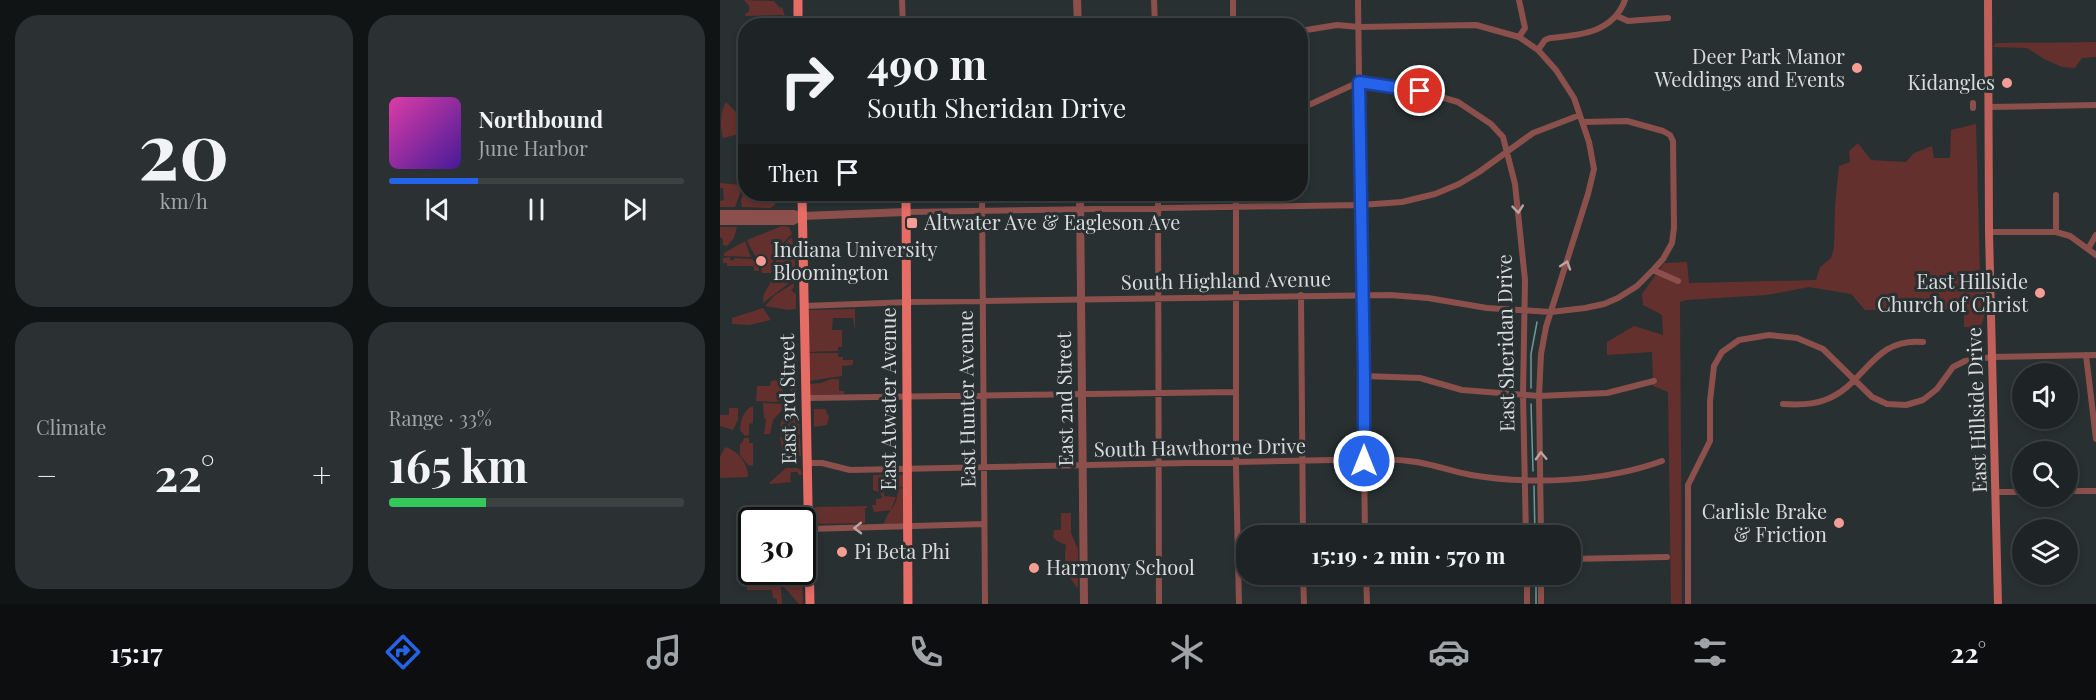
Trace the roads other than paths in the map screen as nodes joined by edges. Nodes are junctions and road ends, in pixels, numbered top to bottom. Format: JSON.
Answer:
{"nodes":[{"id":1,"x":798,"y":0,"type":"edge"},
{"id":2,"x":806,"y":0,"type":"edge"},
{"id":3,"x":902,"y":0,"type":"edge"},
{"id":4,"x":1077,"y":0,"type":"edge"},
{"id":5,"x":1154,"y":0,"type":"edge"},
{"id":6,"x":1233,"y":0,"type":"edge"},
{"id":7,"x":1358,"y":0,"type":"edge"},
{"id":8,"x":1519,"y":0,"type":"edge"},
{"id":9,"x":1625,"y":0,"type":"edge"},
{"id":10,"x":1988,"y":0,"type":"edge"},
{"id":11,"x":1617,"y":16,"type":"junction"},
{"id":12,"x":798,"y":18,"type":"edge"},
{"id":13,"x":903,"y":18,"type":"edge"},
{"id":14,"x":1078,"y":18,"type":"edge"},
{"id":15,"x":1155,"y":18,"type":"edge"},
{"id":16,"x":1233,"y":18,"type":"edge"},
{"id":17,"x":1668,"y":18,"type":"dead end"},
{"id":18,"x":1359,"y":27,"type":"junction"},
{"id":19,"x":1308,"y":30,"type":"edge"},
{"id":20,"x":1520,"y":38,"type":"junction"},
{"id":21,"x":1538,"y":50,"type":"junction"},
{"id":22,"x":1359,"y":82,"type":"junction"},
{"id":23,"x":1308,"y":105,"type":"edge"},
{"id":24,"x":2096,"y":105,"type":"edge"},
{"id":25,"x":1989,"y":107,"type":"junction"},
{"id":26,"x":1580,"y":115,"type":"junction"},
{"id":27,"x":1583,"y":122,"type":"junction"},
{"id":28,"x":1508,"y":151,"type":"junction"},
{"id":29,"x":2056,"y":195,"type":"dead end"},
{"id":30,"x":802,"y":201,"type":"edge"},
{"id":31,"x":906,"y":201,"type":"edge"},
{"id":32,"x":982,"y":201,"type":"edge"},
{"id":33,"x":1080,"y":201,"type":"edge"},
{"id":34,"x":1158,"y":201,"type":"edge"},
{"id":35,"x":1235,"y":201,"type":"edge"},
{"id":36,"x":1360,"y":205,"type":"junction"},
{"id":37,"x":1158,"y":207,"type":"junction"},
{"id":38,"x":1235,"y":207,"type":"junction"},
{"id":39,"x":1080,"y":208,"type":"junction"},
{"id":40,"x":982,"y":210,"type":"junction"},
{"id":41,"x":906,"y":212,"type":"junction"},
{"id":42,"x":720,"y":214,"type":"edge"},
{"id":43,"x":802,"y":216,"type":"junction"},
{"id":44,"x":720,"y":221,"type":"edge"},
{"id":45,"x":1989,"y":232,"type":"junction"},
{"id":46,"x":2056,"y":232,"type":"junction"},
{"id":47,"x":2096,"y":235,"type":"edge"},
{"id":48,"x":2088,"y":249,"type":"junction"},
{"id":49,"x":2096,"y":255,"type":"edge"},
{"id":50,"x":1653,"y":270,"type":"junction"},
{"id":51,"x":1678,"y":281,"type":"dead end"},
{"id":52,"x":1301,"y":295,"type":"junction"},
{"id":53,"x":1362,"y":295,"type":"junction"},
{"id":54,"x":1236,"y":297,"type":"junction"},
{"id":55,"x":1159,"y":298,"type":"junction"},
{"id":56,"x":1081,"y":299,"type":"junction"},
{"id":57,"x":982,"y":301,"type":"junction"},
{"id":58,"x":906,"y":302,"type":"junction"},
{"id":59,"x":804,"y":306,"type":"junction"},
{"id":60,"x":1525,"y":311,"type":"junction"},
{"id":61,"x":1551,"y":312,"type":"junction"},
{"id":62,"x":1923,"y":342,"type":"dead end"},
{"id":63,"x":2085,"y":355,"type":"junction"},
{"id":64,"x":2096,"y":355,"type":"edge"},
{"id":65,"x":1992,"y":357,"type":"junction"},
{"id":66,"x":1364,"y":376,"type":"junction"},
{"id":67,"x":1854,"y":380,"type":"junction"},
{"id":68,"x":1654,"y":381,"type":"dead end"},
{"id":69,"x":1236,"y":392,"type":"junction"},
{"id":70,"x":1082,"y":394,"type":"junction"},
{"id":71,"x":1159,"y":394,"type":"junction"},
{"id":72,"x":983,"y":395,"type":"junction"},
{"id":73,"x":907,"y":396,"type":"junction"},
{"id":74,"x":1523,"y":396,"type":"junction"},
{"id":75,"x":1539,"y":396,"type":"junction"},
{"id":76,"x":805,"y":398,"type":"junction"},
{"id":77,"x":1783,"y":404,"type":"dead end"},
{"id":78,"x":2096,"y":439,"type":"edge"},
{"id":79,"x":1364,"y":461,"type":"junction"},
{"id":80,"x":1662,"y":461,"type":"dead end"},
{"id":81,"x":1302,"y":462,"type":"junction"},
{"id":82,"x":807,"y":463,"type":"junction"},
{"id":83,"x":1236,"y":463,"type":"junction"},
{"id":84,"x":1159,"y":465,"type":"junction"},
{"id":85,"x":1083,"y":466,"type":"junction"},
{"id":86,"x":907,"y":469,"type":"junction"},
{"id":87,"x":984,"y":469,"type":"junction"},
{"id":88,"x":1525,"y":479,"type":"junction"},
{"id":89,"x":1541,"y":479,"type":"junction"},
{"id":90,"x":2078,"y":491,"type":"edge"},
{"id":91,"x":2096,"y":491,"type":"edge"},
{"id":92,"x":1995,"y":492,"type":"junction"},
{"id":93,"x":2012,"y":492,"type":"edge"},
{"id":94,"x":808,"y":507,"type":"edge"},
{"id":95,"x":984,"y":524,"type":"junction"},
{"id":96,"x":1303,"y":525,"type":"edge"},
{"id":97,"x":1365,"y":525,"type":"edge"},
{"id":98,"x":1526,"y":525,"type":"edge"},
{"id":99,"x":1541,"y":525,"type":"edge"},
{"id":100,"x":908,"y":527,"type":"junction"},
{"id":101,"x":816,"y":529,"type":"edge"},
{"id":102,"x":1667,"y":557,"type":"dead end"},
{"id":103,"x":1581,"y":559,"type":"edge"},
{"id":104,"x":809,"y":585,"type":"edge"},
{"id":105,"x":1303,"y":585,"type":"edge"},
{"id":106,"x":1366,"y":585,"type":"edge"},
{"id":107,"x":1527,"y":585,"type":"edge"},
{"id":108,"x":1541,"y":585,"type":"edge"},
{"id":109,"x":810,"y":604,"type":"edge"},
{"id":110,"x":908,"y":604,"type":"edge"},
{"id":111,"x":985,"y":604,"type":"edge"},
{"id":112,"x":1084,"y":604,"type":"edge"},
{"id":113,"x":1159,"y":604,"type":"edge"},
{"id":114,"x":1239,"y":604,"type":"edge"},
{"id":115,"x":1304,"y":604,"type":"edge"},
{"id":116,"x":1367,"y":604,"type":"edge"},
{"id":117,"x":1527,"y":604,"type":"edge"},
{"id":118,"x":1541,"y":604,"type":"edge"},
{"id":119,"x":1688,"y":604,"type":"edge"},
{"id":120,"x":1998,"y":604,"type":"edge"}],
"edges":[{"from":1,"to":2,"type":"street"},
{"from":1,"to":12,"type":"main road"},
{"from":3,"to":13,"type":"street"},
{"from":4,"to":14,"type":"street"},
{"from":5,"to":15,"type":"street"},
{"from":6,"to":16,"type":"street"},
{"from":7,"to":18,"type":"street"},
{"from":8,"to":20,"type":"street"},
{"from":9,"to":11,"type":"street"},
{"from":10,"to":25,"type":"main road","name":"East Hillside Drive"},
{"from":11,"to":17,"type":"street"},
{"from":11,"to":21,"type":"street"},
{"from":18,"to":19,"type":"street"},
{"from":18,"to":20,"type":"street"},
{"from":18,"to":22,"type":"street"},
{"from":20,"to":21,"type":"street"},
{"from":21,"to":26,"type":"street"},
{"from":22,"to":23,"type":"street"},
{"from":22,"to":28,"type":"street","name":"East Sheridan Drive"},
{"from":22,"to":36,"type":"street"},
{"from":24,"to":25,"type":"street"},
{"from":25,"to":45,"type":"main road","name":"East Hillside Drive"},
{"from":26,"to":27,"type":"street"},
{"from":26,"to":28,"type":"street"},
{"from":27,"to":50,"type":"street","name":"South Highland Avenue"},
{"from":61,"to":27,"type":"street","one_way":true},
{"from":28,"to":36,"type":"street"},
{"from":28,"to":60,"type":"street","name":"East Sheridan Drive","one_way":true},
{"from":29,"to":46,"type":"street"},
{"from":30,"to":43,"type":"main road","name":"East 3rd Street"},
{"from":31,"to":41,"type":"main road","name":"East Atwater Avenue"},
{"from":32,"to":40,"type":"street","name":"East Hunter Avenue"},
{"from":33,"to":39,"type":"street","name":"East 2nd Street"},
{"from":34,"to":37,"type":"street"},
{"from":35,"to":38,"type":"street"},
{"from":36,"to":38,"type":"street"},
{"from":36,"to":53,"type":"street"},
{"from":37,"to":38,"type":"street"},
{"from":37,"to":39,"type":"street"},
{"from":37,"to":55,"type":"street"},
{"from":38,"to":54,"type":"street"},
{"from":39,"to":40,"type":"street"},
{"from":39,"to":56,"type":"street","name":"East 2nd Street"},
{"from":40,"to":41,"type":"street"},
{"from":40,"to":57,"type":"street","name":"East Hunter Avenue"},
{"from":41,"to":43,"type":"street"},
{"from":41,"to":58,"type":"main road","name":"East Atwater Avenue"},
{"from":42,"to":43,"type":"street"},
{"from":43,"to":44,"type":"street"},
{"from":43,"to":59,"type":"main road","name":"East 3rd Street"},
{"from":45,"to":46,"type":"street"},
{"from":45,"to":65,"type":"main road","name":"East Hillside Drive"},
{"from":46,"to":48,"type":"street"},
{"from":47,"to":48,"type":"street"},
{"from":48,"to":49,"type":"street"},
{"from":50,"to":51,"type":"street"},
{"from":50,"to":61,"type":"street","name":"South Highland Avenue"},
{"from":52,"to":53,"type":"street","name":"South Highland Avenue"},
{"from":52,"to":54,"type":"street","name":"South Highland Avenue"},
{"from":52,"to":81,"type":"street"},
{"from":53,"to":60,"type":"street","name":"South Highland Avenue"},
{"from":53,"to":66,"type":"street"},
{"from":54,"to":55,"type":"street","name":"South Highland Avenue"},
{"from":54,"to":69,"type":"street"},
{"from":55,"to":56,"type":"street","name":"South Highland Avenue"},
{"from":55,"to":71,"type":"street"},
{"from":56,"to":57,"type":"street","name":"South Highland Avenue"},
{"from":56,"to":70,"type":"street","name":"East 2nd Street"},
{"from":57,"to":58,"type":"street","name":"South Highland Avenue"},
{"from":57,"to":72,"type":"street","name":"East Hunter Avenue"},
{"from":58,"to":59,"type":"street","name":"South Highland Avenue"},
{"from":58,"to":73,"type":"main road","name":"East Atwater Avenue"},
{"from":59,"to":76,"type":"main road","name":"East 3rd Street"},
{"from":60,"to":61,"type":"street","name":"South Highland Avenue"},
{"from":60,"to":74,"type":"street","name":"East Sheridan Drive"},
{"from":61,"to":75,"type":"street"},
{"from":62,"to":67,"type":"street"},
{"from":63,"to":64,"type":"street"},
{"from":63,"to":65,"type":"street"},
{"from":63,"to":78,"type":"street"},
{"from":65,"to":67,"type":"street"},
{"from":65,"to":92,"type":"main road","name":"East Hillside Drive"},
{"from":66,"to":74,"type":"street"},
{"from":66,"to":79,"type":"street"},
{"from":67,"to":77,"type":"street"},
{"from":67,"to":119,"type":"street"},
{"from":68,"to":75,"type":"street"},
{"from":69,"to":71,"type":"street"},
{"from":69,"to":83,"type":"street"},
{"from":70,"to":71,"type":"street"},
{"from":70,"to":72,"type":"street"},
{"from":70,"to":85,"type":"street","name":"East 2nd Street"},
{"from":71,"to":84,"type":"street"},
{"from":72,"to":73,"type":"street"},
{"from":72,"to":87,"type":"street","name":"East Hunter Avenue"},
{"from":73,"to":76,"type":"street"},
{"from":73,"to":86,"type":"main road","name":"East Atwater Avenue"},
{"from":74,"to":75,"type":"street"},
{"from":74,"to":88,"type":"street","name":"East Sheridan Drive"},
{"from":89,"to":75,"type":"street","one_way":true},
{"from":76,"to":82,"type":"main road","name":"East 3rd Street"},
{"from":79,"to":81,"type":"street","name":"South Hawthorne Drive"},
{"from":79,"to":88,"type":"street","name":"South Hawthorne Drive"},
{"from":79,"to":97,"type":"street"},
{"from":80,"to":89,"type":"street","name":"South Hawthorne Drive"},
{"from":81,"to":83,"type":"street","name":"South Hawthorne Drive"},
{"from":81,"to":96,"type":"street"},
{"from":82,"to":86,"type":"street","name":"South Hawthorne Drive"},
{"from":82,"to":94,"type":"main road","name":"East 3rd Street"},
{"from":83,"to":84,"type":"street","name":"South Hawthorne Drive"},
{"from":83,"to":114,"type":"street"},
{"from":84,"to":85,"type":"street","name":"South Hawthorne Drive"},
{"from":84,"to":113,"type":"street"},
{"from":85,"to":87,"type":"street","name":"South Hawthorne Drive"},
{"from":85,"to":112,"type":"street","name":"East 2nd Street"},
{"from":86,"to":87,"type":"street","name":"South Hawthorne Drive"},
{"from":86,"to":100,"type":"main road","name":"East Atwater Avenue"},
{"from":87,"to":95,"type":"street","name":"East Hunter Avenue"},
{"from":88,"to":89,"type":"street","name":"South Hawthorne Drive"},
{"from":88,"to":98,"type":"street","name":"East Sheridan Drive"},
{"from":89,"to":99,"type":"street"},
{"from":90,"to":91,"type":"street"},
{"from":92,"to":93,"type":"street"},
{"from":92,"to":120,"type":"main road","name":"East Hillside Drive"},
{"from":95,"to":100,"type":"street"},
{"from":95,"to":111,"type":"street","name":"East Hunter Avenue"},
{"from":100,"to":101,"type":"street","one_way":true},
{"from":100,"to":110,"type":"main road","name":"East Atwater Avenue"},
{"from":102,"to":103,"type":"street"},
{"from":104,"to":109,"type":"main road","name":"East 3rd Street"},
{"from":105,"to":115,"type":"street"},
{"from":106,"to":116,"type":"street"},
{"from":107,"to":117,"type":"street"},
{"from":108,"to":118,"type":"street"}]}
